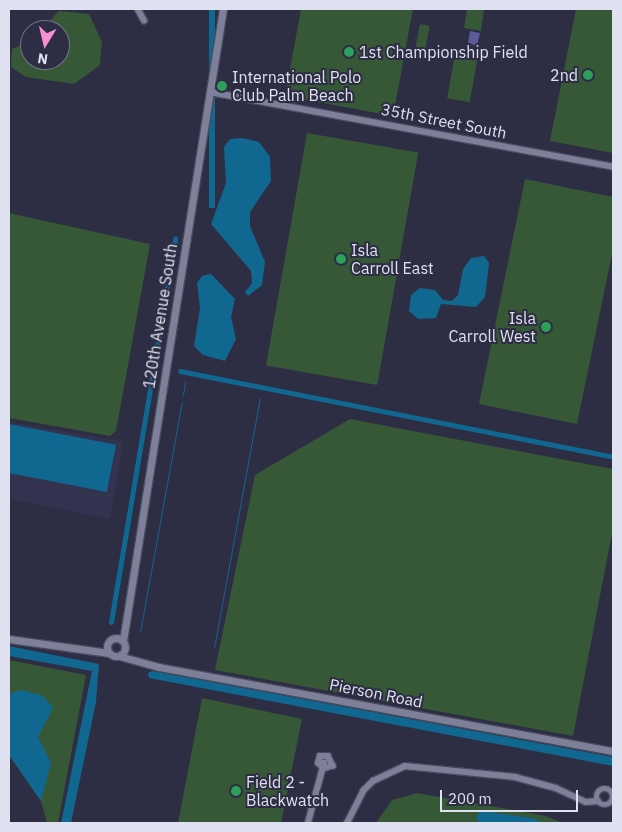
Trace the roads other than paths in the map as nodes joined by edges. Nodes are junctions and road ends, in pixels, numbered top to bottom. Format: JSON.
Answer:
{"nodes":[{"id":1,"x":138,"y":9,"type":"edge"},
{"id":2,"x":223,"y":9,"type":"edge"},
{"id":3,"x":144,"y":20,"type":"dead end"},
{"id":4,"x":210,"y":92,"type":"junction"},
{"id":5,"x":613,"y":167,"type":"edge"},
{"id":6,"x":9,"y":639,"type":"edge"},
{"id":7,"x":121,"y":642,"type":"junction"},
{"id":8,"x":106,"y":645,"type":"junction"},
{"id":9,"x":90,"y":651,"type":"junction"},
{"id":10,"x":109,"y":653,"type":"junction"},
{"id":11,"x":119,"y":656,"type":"junction"},
{"id":12,"x":136,"y":658,"type":"junction"},
{"id":13,"x":613,"y":751,"type":"edge"},
{"id":14,"x":324,"y":766,"type":"dead end"},
{"id":15,"x":598,"y":801,"type":"dead end"},
{"id":16,"x":308,"y":823,"type":"edge"},
{"id":17,"x":347,"y":823,"type":"edge"}],
"edges":[{"from":1,"to":3,"type":"street"},
{"from":2,"to":4,"type":"street","name":"120th Avenue South"},
{"from":4,"to":5,"type":"street","name":"35th Street South"},
{"from":4,"to":7,"type":"street","name":"120th Avenue South"},
{"from":6,"to":9,"type":"street"},
{"from":7,"to":8,"type":"street"},
{"from":7,"to":11,"type":"street"},
{"from":7,"to":12,"type":"street","name":"Pierson Road"},
{"from":8,"to":9,"type":"street"},
{"from":8,"to":10,"type":"street"},
{"from":9,"to":10,"type":"street"},
{"from":10,"to":11,"type":"street","name":"Pierson Road"},
{"from":11,"to":12,"type":"street","name":"Pierson Road"},
{"from":12,"to":13,"type":"street","name":"Pierson Road"},
{"from":14,"to":16,"type":"street"},
{"from":15,"to":17,"type":"street"}]}
